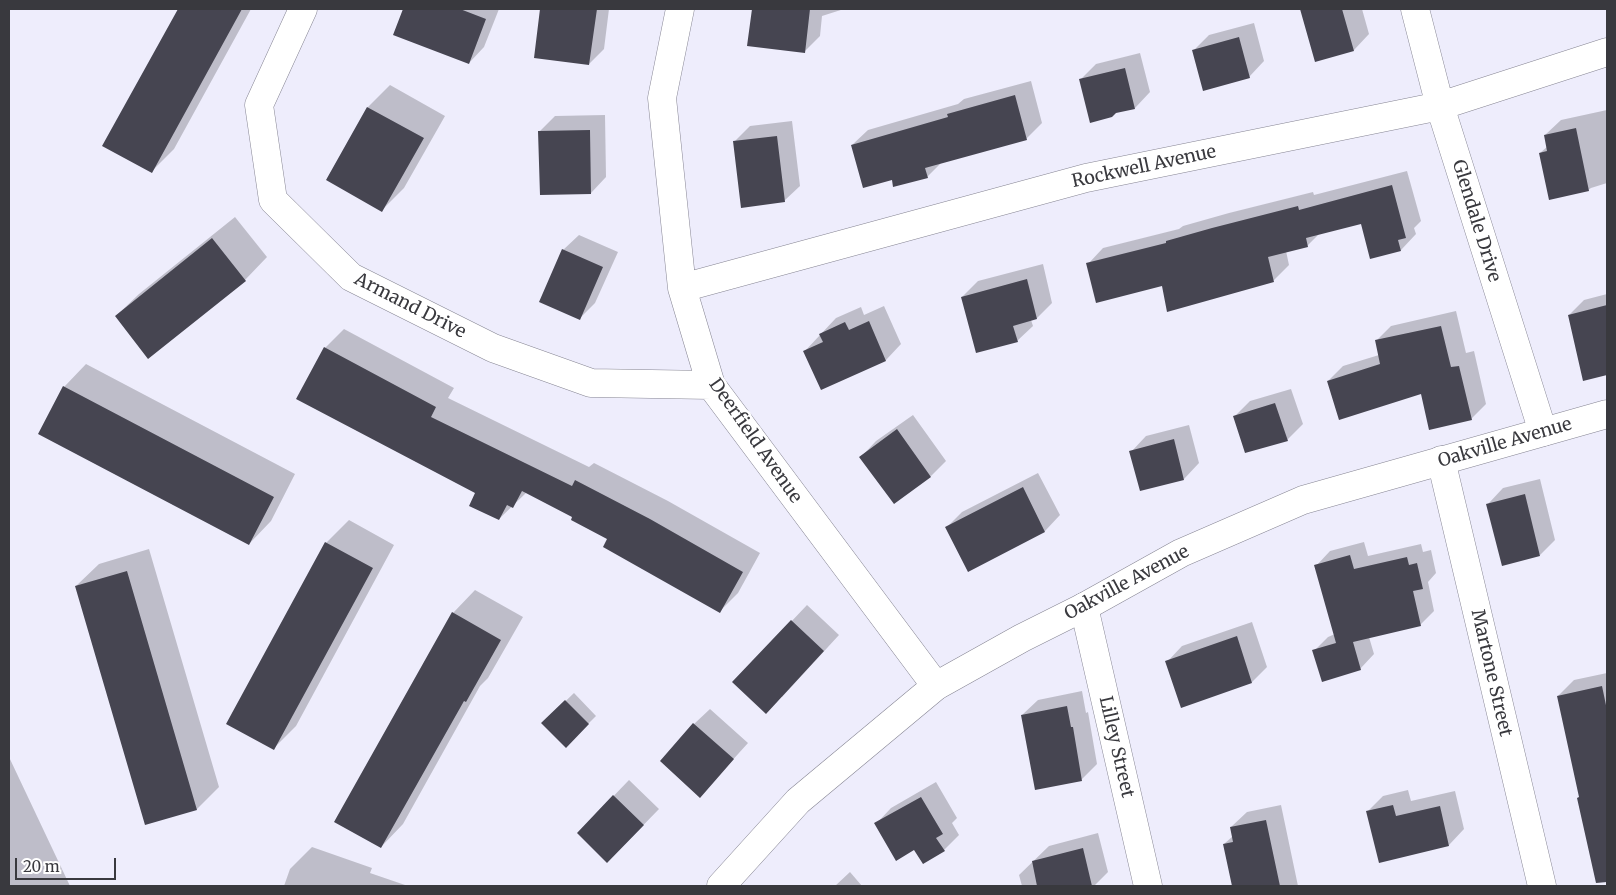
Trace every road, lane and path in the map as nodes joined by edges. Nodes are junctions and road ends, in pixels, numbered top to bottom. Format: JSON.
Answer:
{"nodes":[{"id":1,"x":303,"y":9,"type":"edge"},
{"id":2,"x":680,"y":9,"type":"edge"},
{"id":3,"x":1416,"y":9,"type":"edge"},
{"id":4,"x":1607,"y":52,"type":"edge"},
{"id":5,"x":1440,"y":106,"type":"junction"},
{"id":6,"x":682,"y":288,"type":"junction"},
{"id":7,"x":711,"y":385,"type":"junction"},
{"id":8,"x":1607,"y":414,"type":"edge"},
{"id":9,"x":1543,"y":432,"type":"junction"},
{"id":10,"x":1441,"y":460,"type":"junction"},
{"id":11,"x":1084,"y":607,"type":"junction"},
{"id":12,"x":936,"y":686,"type":"junction"},
{"id":13,"x":721,"y":886,"type":"edge"},
{"id":14,"x":1148,"y":886,"type":"edge"},
{"id":15,"x":1542,"y":886,"type":"edge"}],
"edges":[{"from":1,"to":7,"type":"street","name":"Armand Drive"},
{"from":2,"to":6,"type":"street","name":"Deerfield Avenue"},
{"from":3,"to":5,"type":"street","name":"Glendale Drive"},
{"from":4,"to":5,"type":"street","name":"Rockwell Avenue"},
{"from":5,"to":6,"type":"street","name":"Rockwell Avenue"},
{"from":5,"to":9,"type":"street","name":"Glendale Drive"},
{"from":6,"to":7,"type":"street","name":"Deerfield Avenue"},
{"from":7,"to":12,"type":"street","name":"Deerfield Avenue"},
{"from":8,"to":9,"type":"street","name":"Oakville Avenue"},
{"from":9,"to":10,"type":"street","name":"Oakville Avenue"},
{"from":10,"to":11,"type":"street","name":"Oakville Avenue"},
{"from":10,"to":15,"type":"street","name":"Martone Street"},
{"from":11,"to":12,"type":"street","name":"Oakville Avenue"},
{"from":11,"to":14,"type":"street","name":"Lilley Street"},
{"from":12,"to":13,"type":"street","name":"Oakville Avenue"}]}
